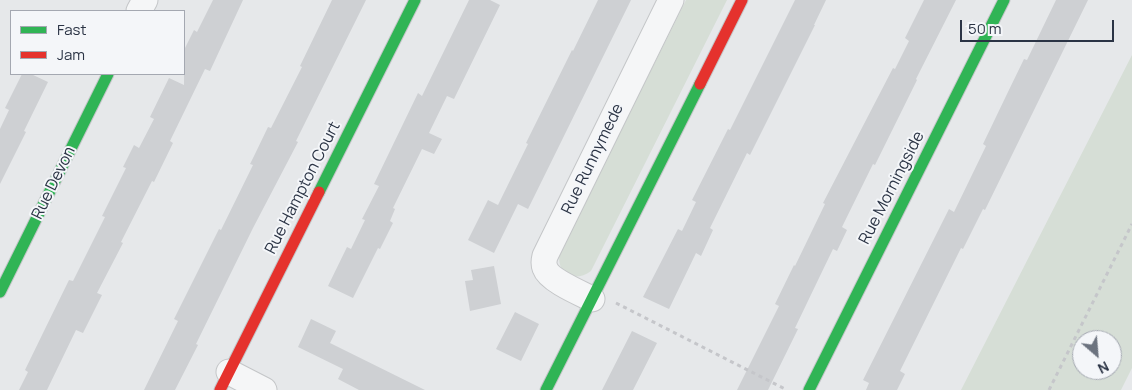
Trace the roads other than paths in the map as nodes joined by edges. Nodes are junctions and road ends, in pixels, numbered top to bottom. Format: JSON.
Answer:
{"nodes":[{"id":1,"x":415,"y":0,"type":"edge"},
{"id":2,"x":672,"y":0,"type":"edge"},
{"id":3,"x":742,"y":0,"type":"edge"},
{"id":4,"x":1004,"y":0,"type":"edge"},
{"id":5,"x":108,"y":75,"type":"edge"},
{"id":6,"x":0,"y":292,"type":"edge"},
{"id":7,"x":601,"y":299,"type":"junction"},
{"id":8,"x":224,"y":381,"type":"edge"},
{"id":9,"x":264,"y":390,"type":"edge"},
{"id":10,"x":546,"y":390,"type":"edge"},
{"id":11,"x":809,"y":390,"type":"edge"}],
"edges":[{"from":1,"to":8,"type":"street","name":"Rue Hampton Court"},
{"from":2,"to":7,"type":"street","name":"Rue Runnymede"},
{"from":3,"to":7,"type":"street"},
{"from":4,"to":11,"type":"street","name":"Rue Morningside"},
{"from":5,"to":6,"type":"street","name":"Rue Devon"},
{"from":7,"to":10,"type":"street"},
{"from":8,"to":9,"type":"street"}]}
